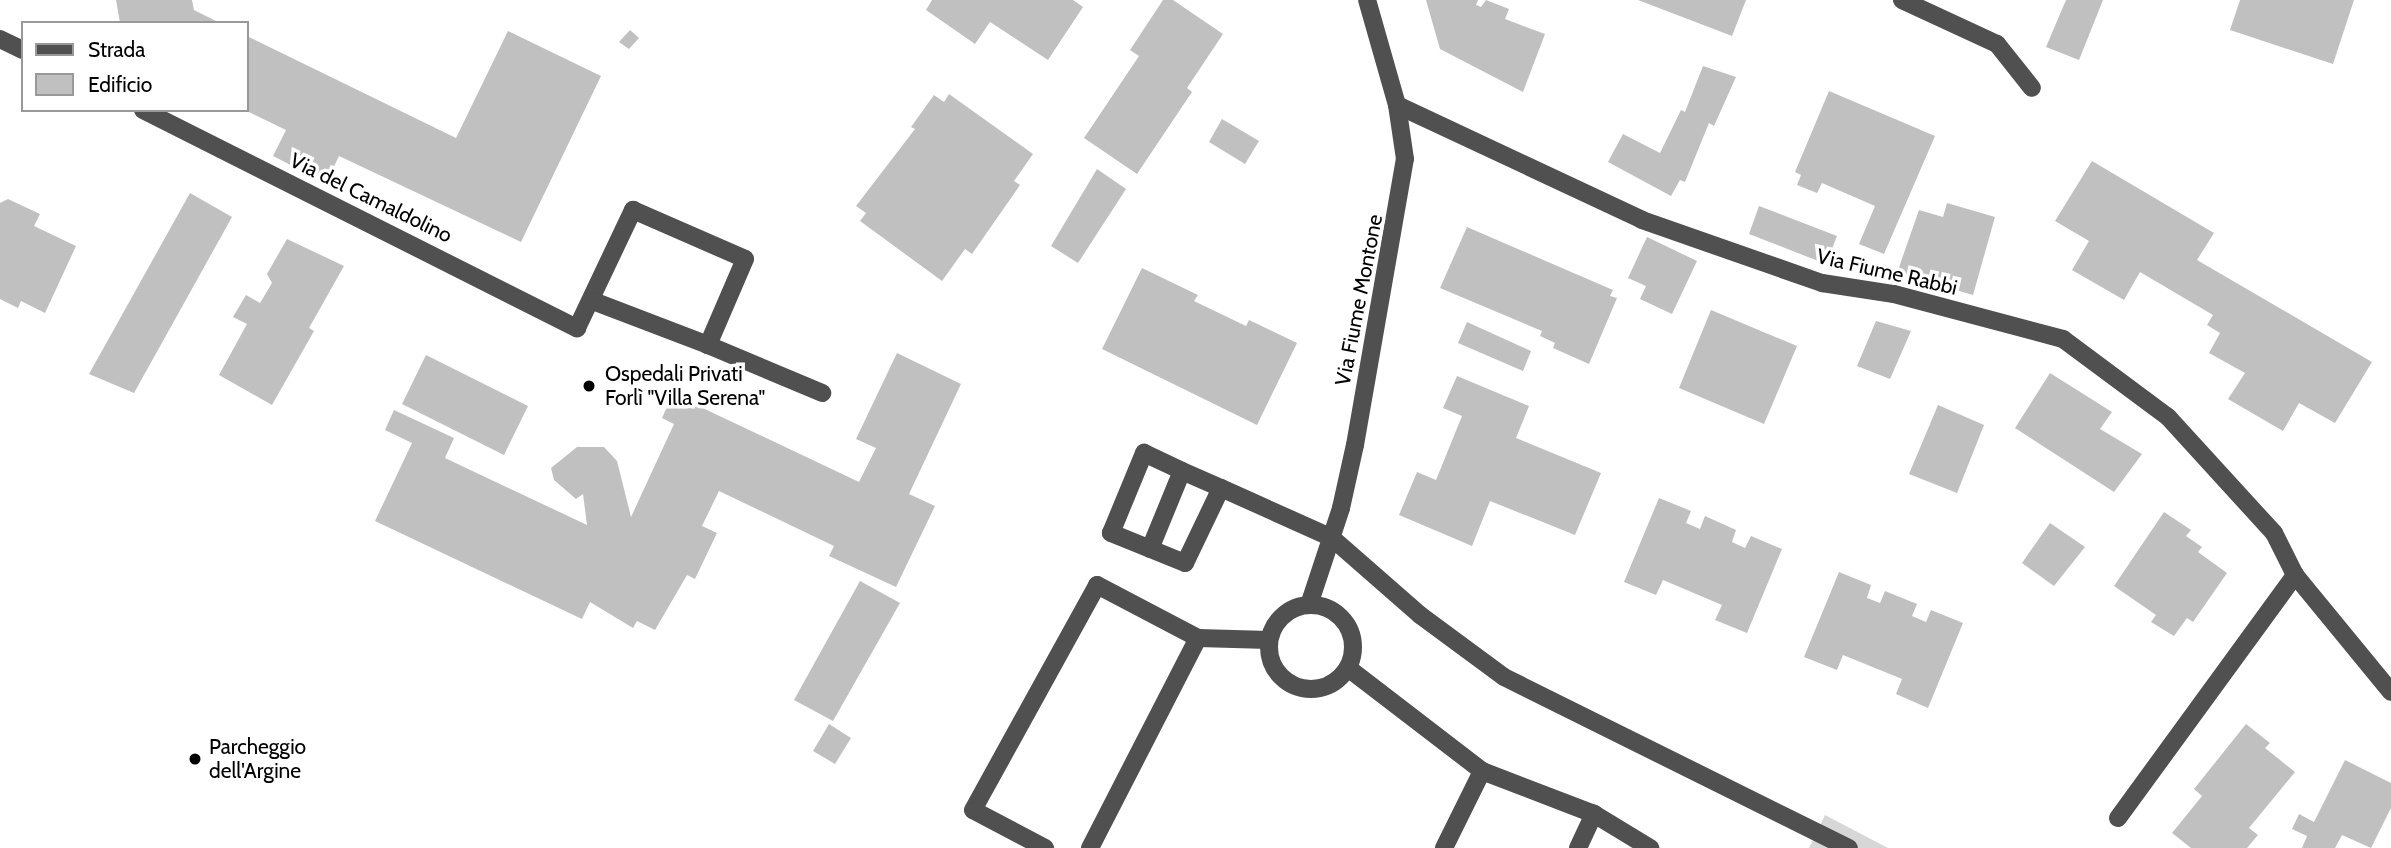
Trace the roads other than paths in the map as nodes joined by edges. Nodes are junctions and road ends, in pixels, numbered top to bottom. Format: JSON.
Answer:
{"nodes":[{"id":1,"x":1367,"y":0,"type":"edge"},
{"id":2,"x":1902,"y":0,"type":"edge"},
{"id":3,"x":0,"y":39,"type":"edge"},
{"id":4,"x":21,"y":49,"type":"edge"},
{"id":5,"x":2032,"y":88,"type":"dead end"},
{"id":6,"x":1397,"y":105,"type":"junction"},
{"id":7,"x":147,"y":112,"type":"edge"},
{"id":8,"x":593,"y":301,"type":"junction"},
{"id":9,"x":708,"y":345,"type":"junction"},
{"id":10,"x":822,"y":393,"type":"dead end"},
{"id":11,"x":1182,"y":471,"type":"junction"},
{"id":12,"x":1221,"y":488,"type":"junction"},
{"id":13,"x":1332,"y":538,"type":"junction"},
{"id":14,"x":1150,"y":549,"type":"junction"},
{"id":15,"x":2295,"y":575,"type":"junction"},
{"id":16,"x":1309,"y":605,"type":"junction"},
{"id":17,"x":1198,"y":638,"type":"junction"},
{"id":18,"x":1269,"y":640,"type":"junction"},
{"id":19,"x":1348,"y":667,"type":"junction"},
{"id":20,"x":2370,"y":669,"type":"junction"},
{"id":21,"x":2391,"y":678,"type":"edge"},
{"id":22,"x":2391,"y":692,"type":"edge"},
{"id":23,"x":1482,"y":771,"type":"junction"},
{"id":24,"x":1594,"y":814,"type":"junction"},
{"id":25,"x":2118,"y":818,"type":"dead end"},
{"id":26,"x":1045,"y":848,"type":"edge"},
{"id":27,"x":1090,"y":848,"type":"edge"},
{"id":28,"x":1444,"y":848,"type":"edge"},
{"id":29,"x":1578,"y":848,"type":"edge"},
{"id":30,"x":1650,"y":848,"type":"edge"},
{"id":31,"x":1849,"y":848,"type":"edge"}],
"edges":[{"from":1,"to":6,"type":"street","name":"Via Fiume Montone"},
{"from":2,"to":5,"type":"street"},
{"from":3,"to":4,"type":"street"},
{"from":6,"to":13,"type":"street","name":"Via Fiume Montone"},
{"from":6,"to":15,"type":"street","name":"Via Fiume Rabbi"},
{"from":7,"to":8,"type":"street","name":"Via del Camaldolino"},
{"from":8,"to":9,"type":"street"},
{"from":8,"to":9,"type":"street"},
{"from":9,"to":10,"type":"street"},
{"from":11,"to":12,"type":"street"},
{"from":11,"to":14,"type":"street"},
{"from":11,"to":14,"type":"street"},
{"from":12,"to":13,"type":"street"},
{"from":12,"to":14,"type":"street"},
{"from":13,"to":16,"type":"street","name":"Via Fiume Montone"},
{"from":13,"to":31,"type":"street"},
{"from":15,"to":20,"type":"street","name":"Via Fiume Rabbi"},
{"from":15,"to":25,"type":"street"},
{"from":16,"to":18,"type":"street"},
{"from":16,"to":19,"type":"street"},
{"from":17,"to":18,"type":"street"},
{"from":17,"to":26,"type":"street"},
{"from":17,"to":27,"type":"street"},
{"from":18,"to":19,"type":"street"},
{"from":19,"to":23,"type":"street"},
{"from":20,"to":21,"type":"street","name":"Via Fiume Rabbi"},
{"from":20,"to":22,"type":"street","name":"Via Fiume Rabbi"},
{"from":23,"to":24,"type":"street"},
{"from":23,"to":28,"type":"street"},
{"from":24,"to":29,"type":"street"},
{"from":24,"to":30,"type":"street"}]}
